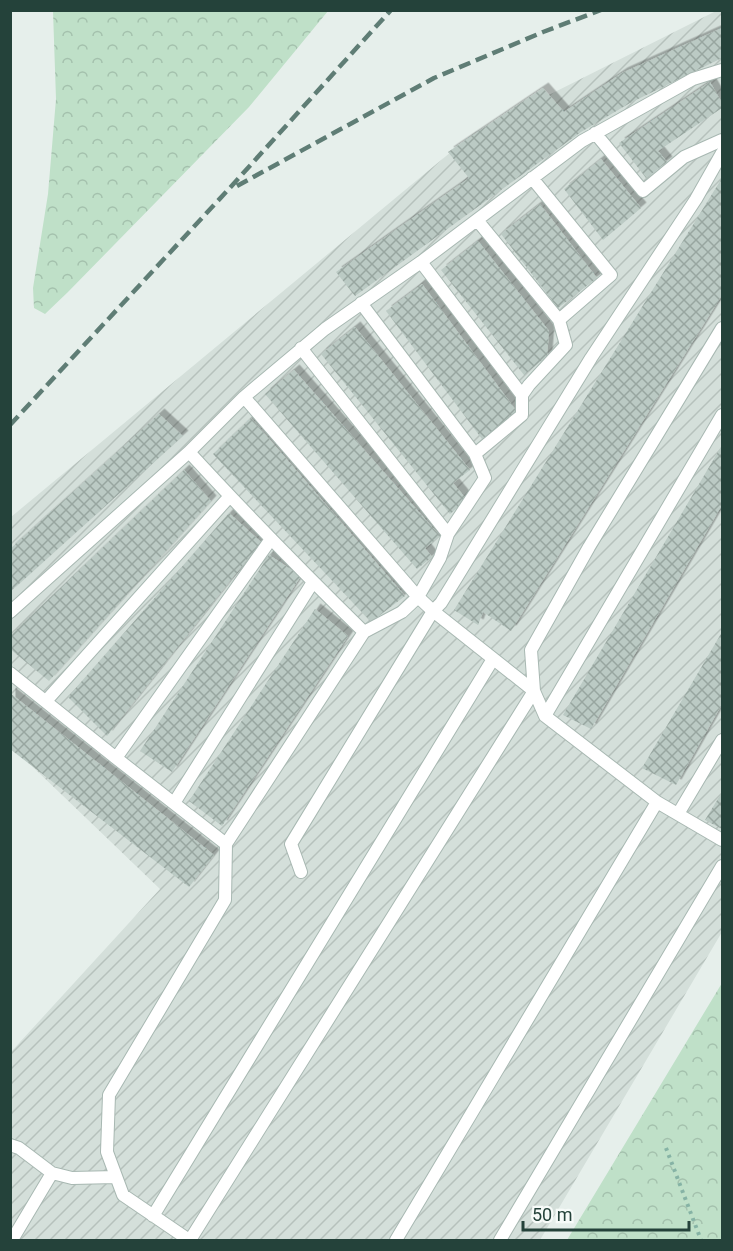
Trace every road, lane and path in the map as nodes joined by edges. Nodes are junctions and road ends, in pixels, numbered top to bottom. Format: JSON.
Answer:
{"nodes":[{"id":1,"x":723,"y":70,"type":"edge"},
{"id":2,"x":595,"y":133,"type":"junction"},
{"id":3,"x":723,"y":140,"type":"edge"},
{"id":4,"x":723,"y":153,"type":"edge"},
{"id":5,"x":532,"y":178,"type":"junction"},
{"id":6,"x":477,"y":220,"type":"junction"},
{"id":7,"x":421,"y":262,"type":"junction"},
{"id":8,"x":361,"y":303,"type":"junction"},
{"id":9,"x":559,"y":320,"type":"junction"},
{"id":10,"x":723,"y":328,"type":"edge"},
{"id":11,"x":301,"y":348,"type":"junction"},
{"id":12,"x":522,"y":395,"type":"junction"},
{"id":13,"x":244,"y":397,"type":"junction"},
{"id":14,"x":723,"y":415,"type":"edge"},
{"id":15,"x":189,"y":452,"type":"junction"},
{"id":16,"x":475,"y":454,"type":"junction"},
{"id":17,"x":230,"y":496,"type":"junction"},
{"id":18,"x":448,"y":534,"type":"junction"},
{"id":19,"x":271,"y":539,"type":"junction"},
{"id":20,"x":313,"y":582,"type":"junction"},
{"id":21,"x":418,"y":597,"type":"junction"},
{"id":22,"x":433,"y":611,"type":"junction"},
{"id":23,"x":10,"y":612,"type":"edge"},
{"id":24,"x":364,"y":632,"type":"junction"},
{"id":25,"x":493,"y":659,"type":"junction"},
{"id":26,"x":10,"y":673,"type":"edge"},
{"id":27,"x":534,"y":692,"type":"junction"},
{"id":28,"x":46,"y":701,"type":"junction"},
{"id":29,"x":546,"y":716,"type":"junction"},
{"id":30,"x":723,"y":740,"type":"edge"},
{"id":31,"x":116,"y":758,"type":"junction"},
{"id":32,"x":657,"y":802,"type":"junction"},
{"id":33,"x":174,"y":803,"type":"junction"},
{"id":34,"x":678,"y":814,"type":"junction"},
{"id":35,"x":723,"y":840,"type":"edge"},
{"id":36,"x":226,"y":844,"type":"junction"},
{"id":37,"x":723,"y":866,"type":"edge"},
{"id":38,"x":301,"y":872,"type":"dead end"},
{"id":39,"x":10,"y":1145,"type":"edge"},
{"id":40,"x":666,"y":1148,"type":"dead end"},
{"id":41,"x":52,"y":1173,"type":"junction"},
{"id":42,"x":116,"y":1177,"type":"junction"},
{"id":43,"x":153,"y":1216,"type":"junction"},
{"id":44,"x":12,"y":1240,"type":"edge"},
{"id":45,"x":189,"y":1240,"type":"edge"},
{"id":46,"x":396,"y":1240,"type":"edge"},
{"id":47,"x":500,"y":1240,"type":"edge"},
{"id":48,"x":700,"y":1240,"type":"edge"}],
"edges":[{"from":1,"to":2,"type":"lane"},
{"from":2,"to":3,"type":"lane"},
{"from":2,"to":5,"type":"lane"},
{"from":4,"to":22,"type":"lane"},
{"from":5,"to":6,"type":"lane"},
{"from":5,"to":9,"type":"lane"},
{"from":6,"to":7,"type":"lane"},
{"from":6,"to":9,"type":"lane"},
{"from":7,"to":8,"type":"lane"},
{"from":7,"to":12,"type":"lane"},
{"from":8,"to":11,"type":"lane"},
{"from":8,"to":16,"type":"lane"},
{"from":9,"to":12,"type":"lane"},
{"from":10,"to":27,"type":"lane"},
{"from":11,"to":13,"type":"lane"},
{"from":11,"to":18,"type":"lane"},
{"from":12,"to":16,"type":"lane"},
{"from":13,"to":15,"type":"lane"},
{"from":13,"to":21,"type":"lane"},
{"from":14,"to":29,"type":"lane"},
{"from":15,"to":17,"type":"lane"},
{"from":15,"to":23,"type":"lane"},
{"from":16,"to":18,"type":"lane"},
{"from":17,"to":19,"type":"lane"},
{"from":17,"to":28,"type":"lane"},
{"from":18,"to":21,"type":"lane"},
{"from":19,"to":20,"type":"lane"},
{"from":19,"to":31,"type":"lane"},
{"from":20,"to":24,"type":"lane"},
{"from":20,"to":33,"type":"lane"},
{"from":21,"to":22,"type":"lane"},
{"from":21,"to":24,"type":"lane"},
{"from":22,"to":25,"type":"lane"},
{"from":22,"to":38,"type":"lane"},
{"from":24,"to":36,"type":"lane"},
{"from":25,"to":27,"type":"lane"},
{"from":25,"to":43,"type":"lane"},
{"from":26,"to":28,"type":"lane"},
{"from":27,"to":29,"type":"lane"},
{"from":27,"to":45,"type":"lane"},
{"from":28,"to":31,"type":"lane"},
{"from":29,"to":32,"type":"lane"},
{"from":30,"to":34,"type":"lane"},
{"from":31,"to":33,"type":"lane"},
{"from":32,"to":34,"type":"lane"},
{"from":32,"to":46,"type":"lane"},
{"from":33,"to":36,"type":"lane"},
{"from":34,"to":35,"type":"lane"},
{"from":36,"to":42,"type":"lane"},
{"from":37,"to":47,"type":"lane"},
{"from":39,"to":41,"type":"lane"},
{"from":40,"to":48,"type":"path"},
{"from":41,"to":42,"type":"lane"},
{"from":41,"to":44,"type":"lane"},
{"from":42,"to":43,"type":"lane"},
{"from":43,"to":45,"type":"lane"}]}
